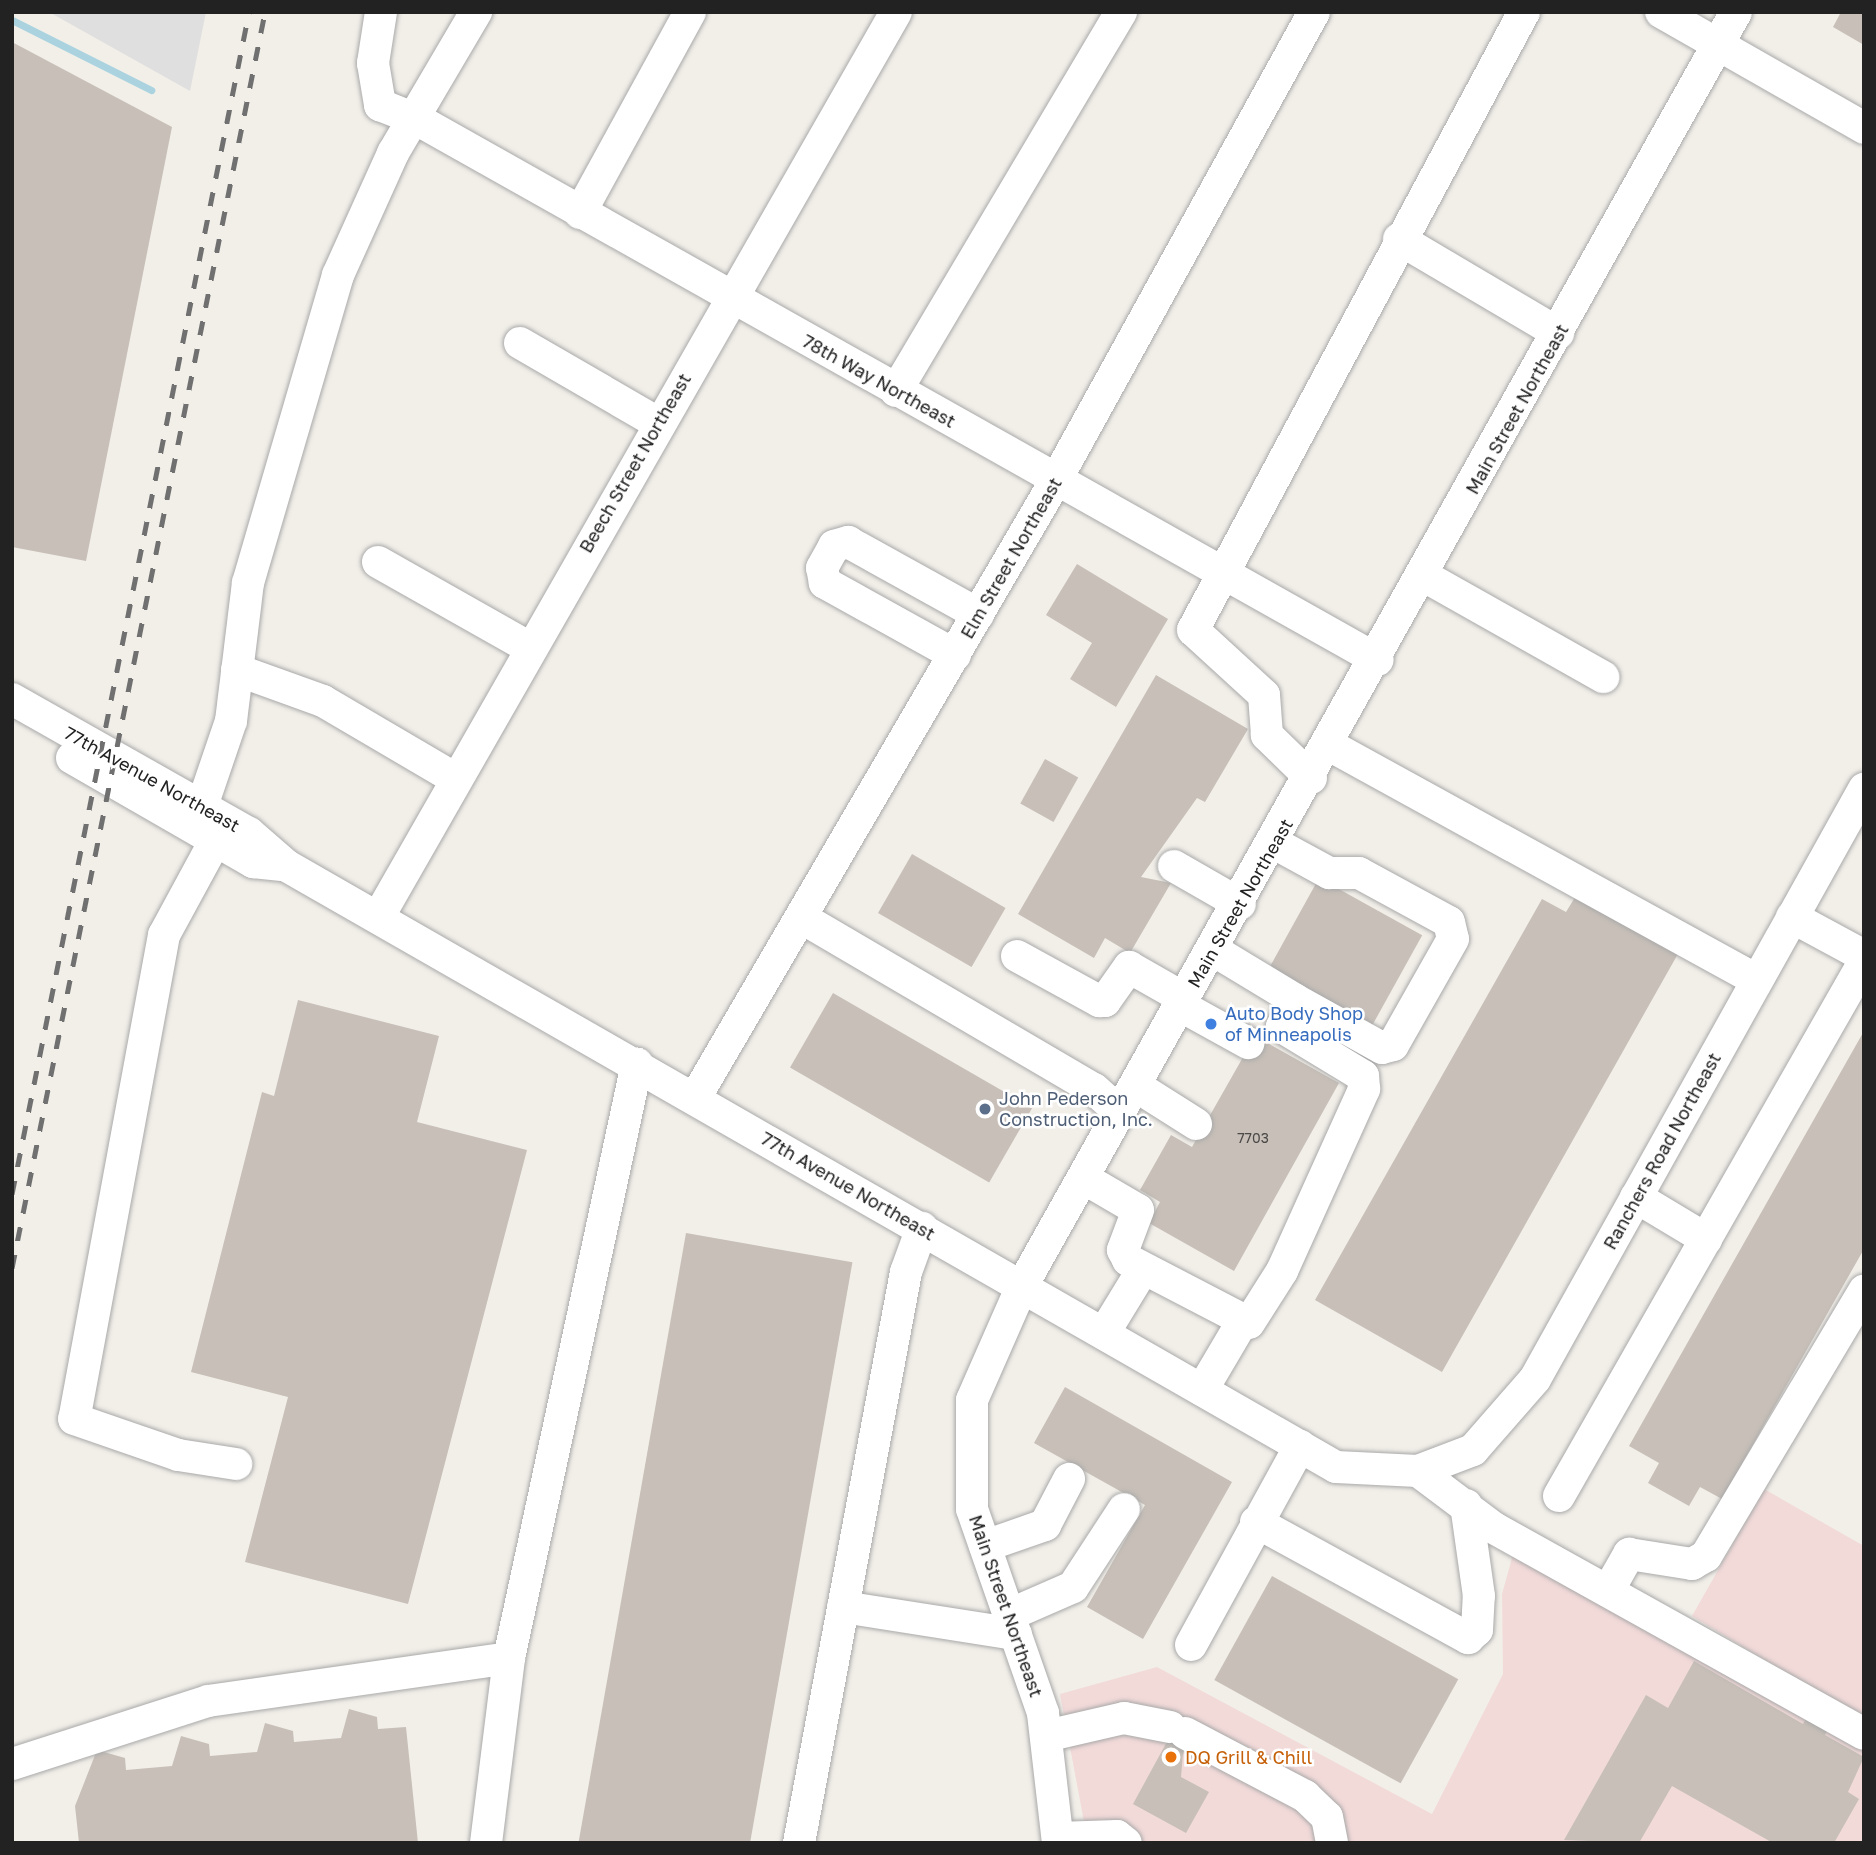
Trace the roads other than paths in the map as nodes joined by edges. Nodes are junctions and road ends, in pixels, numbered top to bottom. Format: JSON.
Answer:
{"nodes":[{"id":1,"x":381,"y":12,"type":"edge"},
{"id":2,"x":476,"y":12,"type":"edge"},
{"id":3,"x":690,"y":12,"type":"edge"},
{"id":4,"x":895,"y":12,"type":"edge"},
{"id":5,"x":1121,"y":12,"type":"edge"},
{"id":6,"x":1314,"y":12,"type":"edge"},
{"id":7,"x":1524,"y":12,"type":"edge"},
{"id":8,"x":1661,"y":12,"type":"edge"},
{"id":9,"x":1737,"y":12,"type":"edge"},
{"id":10,"x":1719,"y":44,"type":"junction"},
{"id":11,"x":418,"y":120,"type":"junction"},
{"id":12,"x":1864,"y":128,"type":"edge"},
{"id":13,"x":580,"y":213,"type":"junction"},
{"id":14,"x":1399,"y":239,"type":"junction"},
{"id":15,"x":729,"y":297,"type":"junction"},
{"id":16,"x":1558,"y":333,"type":"junction"},
{"id":17,"x":520,"y":343,"type":"dead end"},
{"id":18,"x":896,"y":390,"type":"junction"},
{"id":19,"x":658,"y":423,"type":"junction"},
{"id":20,"x":1056,"y":480,"type":"junction"},
{"id":21,"x":378,"y":562,"type":"dead end"},
{"id":22,"x":1219,"y":571,"type":"junction"},
{"id":23,"x":1424,"y":576,"type":"junction"},
{"id":24,"x":978,"y":614,"type":"junction"},
{"id":25,"x":530,"y":648,"type":"junction"},
{"id":26,"x":955,"y":655,"type":"junction"},
{"id":27,"x":1378,"y":660,"type":"junction"},
{"id":28,"x":237,"y":670,"type":"junction"},
{"id":29,"x":1603,"y":677,"type":"dead end"},
{"id":30,"x":12,"y":699,"type":"edge"},
{"id":31,"x":12,"y":723,"type":"edge"},
{"id":32,"x":1329,"y":745,"type":"junction"},
{"id":33,"x":1311,"y":778,"type":"junction"},
{"id":34,"x":456,"y":779,"type":"junction"},
{"id":35,"x":1864,"y":789,"type":"edge"},
{"id":36,"x":202,"y":806,"type":"junction"},
{"id":37,"x":215,"y":841,"type":"junction"},
{"id":38,"x":1274,"y":843,"type":"junction"},
{"id":39,"x":287,"y":866,"type":"junction"},
{"id":40,"x":1174,"y":866,"type":"dead end"},
{"id":41,"x":1240,"y":904,"type":"junction"},
{"id":42,"x":379,"y":916,"type":"junction"},
{"id":43,"x":1792,"y":917,"type":"junction"},
{"id":44,"x":802,"y":918,"type":"junction"},
{"id":45,"x":1213,"y":950,"type":"junction"},
{"id":46,"x":1017,"y":956,"type":"dead end"},
{"id":47,"x":1864,"y":956,"type":"edge"},
{"id":48,"x":1864,"y":962,"type":"edge"},
{"id":49,"x":1757,"y":980,"type":"junction"},
{"id":50,"x":1294,"y":999,"type":"junction"},
{"id":51,"x":1183,"y":1002,"type":"junction"},
{"id":52,"x":1248,"y":1043,"type":"dead end"},
{"id":53,"x":637,"y":1064,"type":"junction"},
{"id":54,"x":1136,"y":1086,"type":"junction"},
{"id":55,"x":695,"y":1098,"type":"junction"},
{"id":56,"x":1121,"y":1114,"type":"junction"},
{"id":57,"x":1196,"y":1124,"type":"dead end"},
{"id":58,"x":1084,"y":1179,"type":"junction"},
{"id":59,"x":1636,"y":1197,"type":"junction"},
{"id":60,"x":922,"y":1228,"type":"junction"},
{"id":61,"x":1706,"y":1239,"type":"junction"},
{"id":62,"x":1143,"y":1269,"type":"junction"},
{"id":63,"x":1022,"y":1286,"type":"junction"},
{"id":64,"x":1864,"y":1291,"type":"edge"},
{"id":65,"x":1241,"y":1324,"type":"junction"},
{"id":66,"x":1104,"y":1333,"type":"junction"},
{"id":67,"x":1202,"y":1390,"type":"junction"},
{"id":68,"x":1300,"y":1446,"type":"junction"},
{"id":69,"x":236,"y":1464,"type":"dead end"},
{"id":70,"x":1418,"y":1471,"type":"junction"},
{"id":71,"x":1069,"y":1479,"type":"dead end"},
{"id":72,"x":1559,"y":1496,"type":"dead end"},
{"id":73,"x":1465,"y":1505,"type":"junction"},
{"id":74,"x":1124,"y":1509,"type":"dead end"},
{"id":75,"x":1256,"y":1522,"type":"junction"},
{"id":76,"x":985,"y":1546,"type":"junction"},
{"id":77,"x":1608,"y":1591,"type":"junction"},
{"id":78,"x":843,"y":1607,"type":"junction"},
{"id":79,"x":1012,"y":1625,"type":"junction"},
{"id":80,"x":1191,"y":1645,"type":"dead end"},
{"id":81,"x":509,"y":1658,"type":"junction"},
{"id":82,"x":1864,"y":1734,"type":"edge"},
{"id":83,"x":1046,"y":1736,"type":"junction"},
{"id":84,"x":12,"y":1764,"type":"edge"},
{"id":85,"x":1058,"y":1840,"type":"edge"},
{"id":86,"x":486,"y":1843,"type":"edge"},
{"id":87,"x":799,"y":1843,"type":"edge"},
{"id":88,"x":1126,"y":1843,"type":"edge"},
{"id":89,"x":1332,"y":1843,"type":"edge"}],
"edges":[{"from":1,"to":11,"type":"street","name":"78th Way Northeast"},
{"from":2,"to":11,"type":"street"},
{"from":3,"to":13,"type":"street"},
{"from":4,"to":15,"type":"street","name":"Beech Street Northeast"},
{"from":5,"to":18,"type":"street"},
{"from":6,"to":20,"type":"street","name":"Elm Street Northeast"},
{"from":7,"to":14,"type":"street"},
{"from":8,"to":10,"type":"street"},
{"from":9,"to":10,"type":"street","name":"Main Street Northeast"},
{"from":10,"to":12,"type":"street"},
{"from":10,"to":16,"type":"street","name":"Main Street Northeast"},
{"from":11,"to":13,"type":"street","name":"78th Way Northeast"},
{"from":11,"to":28,"type":"street"},
{"from":13,"to":15,"type":"street","name":"78th Way Northeast"},
{"from":14,"to":16,"type":"street"},
{"from":14,"to":22,"type":"street"},
{"from":15,"to":18,"type":"street","name":"78th Way Northeast"},
{"from":15,"to":19,"type":"street","name":"Beech Street Northeast"},
{"from":16,"to":23,"type":"street","name":"Main Street Northeast"},
{"from":17,"to":19,"type":"street"},
{"from":18,"to":20,"type":"street","name":"78th Way Northeast"},
{"from":19,"to":25,"type":"street","name":"Beech Street Northeast"},
{"from":20,"to":22,"type":"street","name":"78th Way Northeast"},
{"from":20,"to":24,"type":"street","name":"Elm Street Northeast"},
{"from":21,"to":25,"type":"street"},
{"from":22,"to":27,"type":"street","name":"78th Way Northeast"},
{"from":22,"to":33,"type":"street"},
{"from":23,"to":27,"type":"street","name":"Main Street Northeast"},
{"from":23,"to":29,"type":"street"},
{"from":24,"to":26,"type":"street","name":"Elm Street Northeast"},
{"from":24,"to":26,"type":"street"},
{"from":25,"to":34,"type":"street","name":"Beech Street Northeast"},
{"from":26,"to":44,"type":"street","name":"Elm Street Northeast"},
{"from":27,"to":32,"type":"street","name":"Main Street Northeast"},
{"from":28,"to":34,"type":"street"},
{"from":28,"to":36,"type":"street"},
{"from":30,"to":36,"type":"street","name":"77th Avenue Northeast"},
{"from":31,"to":37,"type":"street","name":"77th Avenue Northeast"},
{"from":32,"to":33,"type":"street","name":"Main Street Northeast"},
{"from":32,"to":49,"type":"street"},
{"from":33,"to":38,"type":"street","name":"Main Street Northeast"},
{"from":34,"to":42,"type":"street","name":"Beech Street Northeast"},
{"from":35,"to":43,"type":"street","name":"Ranchers Road Northeast"},
{"from":36,"to":39,"type":"street","name":"77th Avenue Northeast"},
{"from":37,"to":39,"type":"street","name":"77th Avenue Northeast"},
{"from":37,"to":69,"type":"street"},
{"from":38,"to":41,"type":"street","name":"Main Street Northeast"},
{"from":38,"to":50,"type":"street"},
{"from":39,"to":42,"type":"street","name":"77th Avenue Northeast"},
{"from":40,"to":41,"type":"street"},
{"from":41,"to":45,"type":"street","name":"Main Street Northeast"},
{"from":42,"to":53,"type":"street","name":"77th Avenue Northeast"},
{"from":43,"to":47,"type":"street"},
{"from":43,"to":49,"type":"street","name":"Ranchers Road Northeast"},
{"from":44,"to":55,"type":"street","name":"Elm Street Northeast"},
{"from":44,"to":56,"type":"street"},
{"from":45,"to":50,"type":"street"},
{"from":45,"to":51,"type":"street","name":"Main Street Northeast"},
{"from":46,"to":51,"type":"street"},
{"from":48,"to":61,"type":"street"},
{"from":49,"to":59,"type":"street","name":"Ranchers Road Northeast"},
{"from":50,"to":65,"type":"street"},
{"from":51,"to":52,"type":"street"},
{"from":51,"to":54,"type":"street","name":"Main Street Northeast"},
{"from":53,"to":55,"type":"street","name":"77th Avenue Northeast"},
{"from":53,"to":81,"type":"street"},
{"from":54,"to":56,"type":"street","name":"Main Street Northeast"},
{"from":54,"to":57,"type":"street"},
{"from":55,"to":60,"type":"street","name":"77th Avenue Northeast"},
{"from":56,"to":58,"type":"street","name":"Main Street Northeast"},
{"from":58,"to":62,"type":"street"},
{"from":58,"to":63,"type":"street","name":"Main Street Northeast"},
{"from":59,"to":61,"type":"street"},
{"from":59,"to":70,"type":"street","name":"Ranchers Road Northeast"},
{"from":60,"to":63,"type":"street","name":"77th Avenue Northeast"},
{"from":60,"to":78,"type":"street"},
{"from":61,"to":72,"type":"street"},
{"from":62,"to":65,"type":"street"},
{"from":62,"to":66,"type":"street"},
{"from":63,"to":66,"type":"street","name":"77th Avenue Northeast"},
{"from":63,"to":76,"type":"street","name":"Main Street Northeast"},
{"from":64,"to":77,"type":"street"},
{"from":65,"to":67,"type":"street"},
{"from":66,"to":67,"type":"street","name":"77th Avenue Northeast"},
{"from":67,"to":68,"type":"street","name":"77th Avenue Northeast"},
{"from":68,"to":70,"type":"street","name":"77th Avenue Northeast"},
{"from":68,"to":75,"type":"street"},
{"from":70,"to":73,"type":"street"},
{"from":71,"to":76,"type":"street"},
{"from":73,"to":75,"type":"street"},
{"from":73,"to":77,"type":"street"},
{"from":74,"to":79,"type":"street"},
{"from":75,"to":80,"type":"street"},
{"from":76,"to":79,"type":"street","name":"Main Street Northeast"},
{"from":77,"to":82,"type":"street"},
{"from":78,"to":79,"type":"street"},
{"from":78,"to":87,"type":"street"},
{"from":79,"to":83,"type":"street","name":"Main Street Northeast"},
{"from":81,"to":84,"type":"street"},
{"from":81,"to":86,"type":"street"},
{"from":83,"to":85,"type":"street","name":"Main Street Northeast"},
{"from":83,"to":89,"type":"street"},
{"from":85,"to":88,"type":"street"}]}
